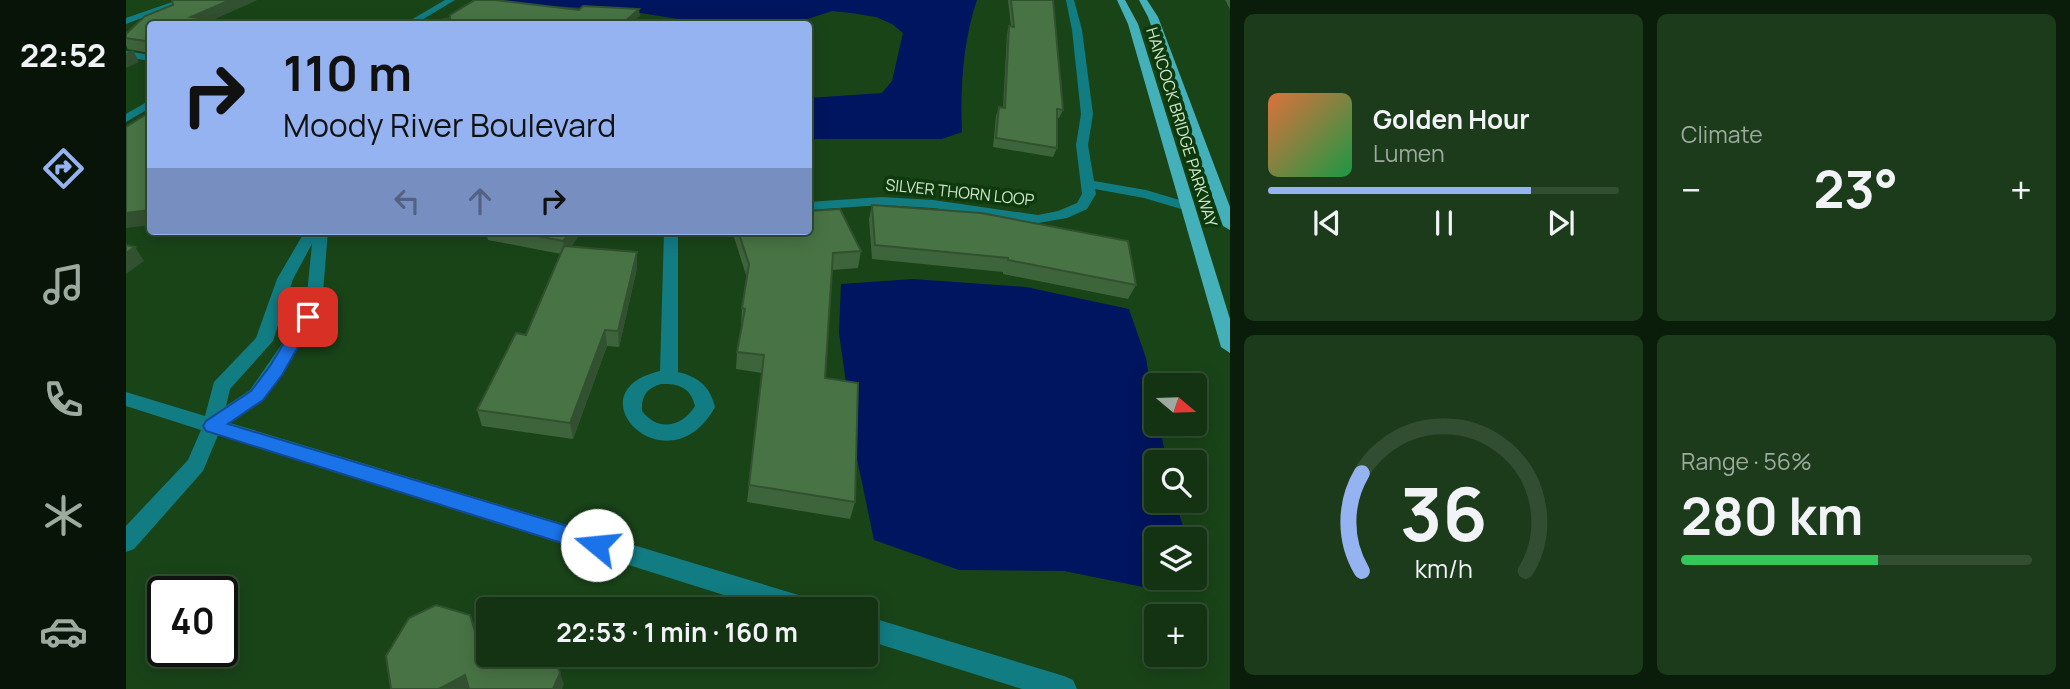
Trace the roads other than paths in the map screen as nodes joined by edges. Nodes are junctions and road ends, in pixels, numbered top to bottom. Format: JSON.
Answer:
{"nodes":[{"id":1,"x":186,"y":0,"type":"edge"},
{"id":2,"x":451,"y":0,"type":"edge"},
{"id":3,"x":1070,"y":0,"type":"edge"},
{"id":4,"x":1121,"y":0,"type":"edge"},
{"id":5,"x":1143,"y":0,"type":"edge"},
{"id":6,"x":126,"y":21,"type":"edge"},
{"id":7,"x":415,"y":21,"type":"edge"},
{"id":8,"x":1139,"y":46,"type":"junction"},
{"id":9,"x":1165,"y":49,"type":"junction"},
{"id":10,"x":126,"y":54,"type":"edge"},
{"id":11,"x":147,"y":58,"type":"edge"},
{"id":12,"x":147,"y":105,"type":"edge"},
{"id":13,"x":126,"y":119,"type":"edge"},
{"id":14,"x":1087,"y":184,"type":"junction"},
{"id":15,"x":812,"y":206,"type":"edge"},
{"id":16,"x":1188,"y":207,"type":"junction"},
{"id":17,"x":1230,"y":226,"type":"edge"},
{"id":18,"x":310,"y":235,"type":"edge"},
{"id":19,"x":321,"y":235,"type":"edge"},
{"id":20,"x":671,"y":235,"type":"edge"},
{"id":21,"x":316,"y":274,"type":"junction"},
{"id":22,"x":285,"y":279,"type":"junction"},
{"id":23,"x":1230,"y":347,"type":"edge"},
{"id":24,"x":669,"y":377,"type":"dead end"},
{"id":25,"x":126,"y":399,"type":"edge"},
{"id":26,"x":212,"y":426,"type":"junction"},
{"id":27,"x":126,"y":542,"type":"edge"},
{"id":28,"x":766,"y":597,"type":"edge"},
{"id":29,"x":878,"y":632,"type":"edge"},
{"id":30,"x":1064,"y":689,"type":"edge"}],
"edges":[{"from":1,"to":6,"type":"street"},
{"from":2,"to":7,"type":"street"},
{"from":3,"to":14,"type":"street"},
{"from":4,"to":8,"type":"main road","name":"HANCOCK BRIDGE PARKWAY"},
{"from":5,"to":9,"type":"main road","name":"HANCOCK BRIDGE PARKWAY"},
{"from":8,"to":9,"type":"main road"},
{"from":8,"to":16,"type":"main road","name":"HANCOCK BRIDGE PARKWAY"},
{"from":9,"to":17,"type":"main road","name":"HANCOCK BRIDGE PARKWAY"},
{"from":10,"to":11,"type":"street"},
{"from":12,"to":13,"type":"street"},
{"from":14,"to":15,"type":"street","name":"SILVER THORN LOOP"},
{"from":14,"to":16,"type":"street"},
{"from":16,"to":23,"type":"main road","name":"HANCOCK BRIDGE PARKWAY"},
{"from":18,"to":22,"type":"street"},
{"from":19,"to":21,"type":"street"},
{"from":20,"to":24,"type":"street"},
{"from":21,"to":22,"type":"street"},
{"from":21,"to":26,"type":"street"},
{"from":22,"to":26,"type":"street"},
{"from":25,"to":26,"type":"street"},
{"from":26,"to":27,"type":"street"},
{"from":26,"to":28,"type":"street"},
{"from":29,"to":30,"type":"street"}]}
